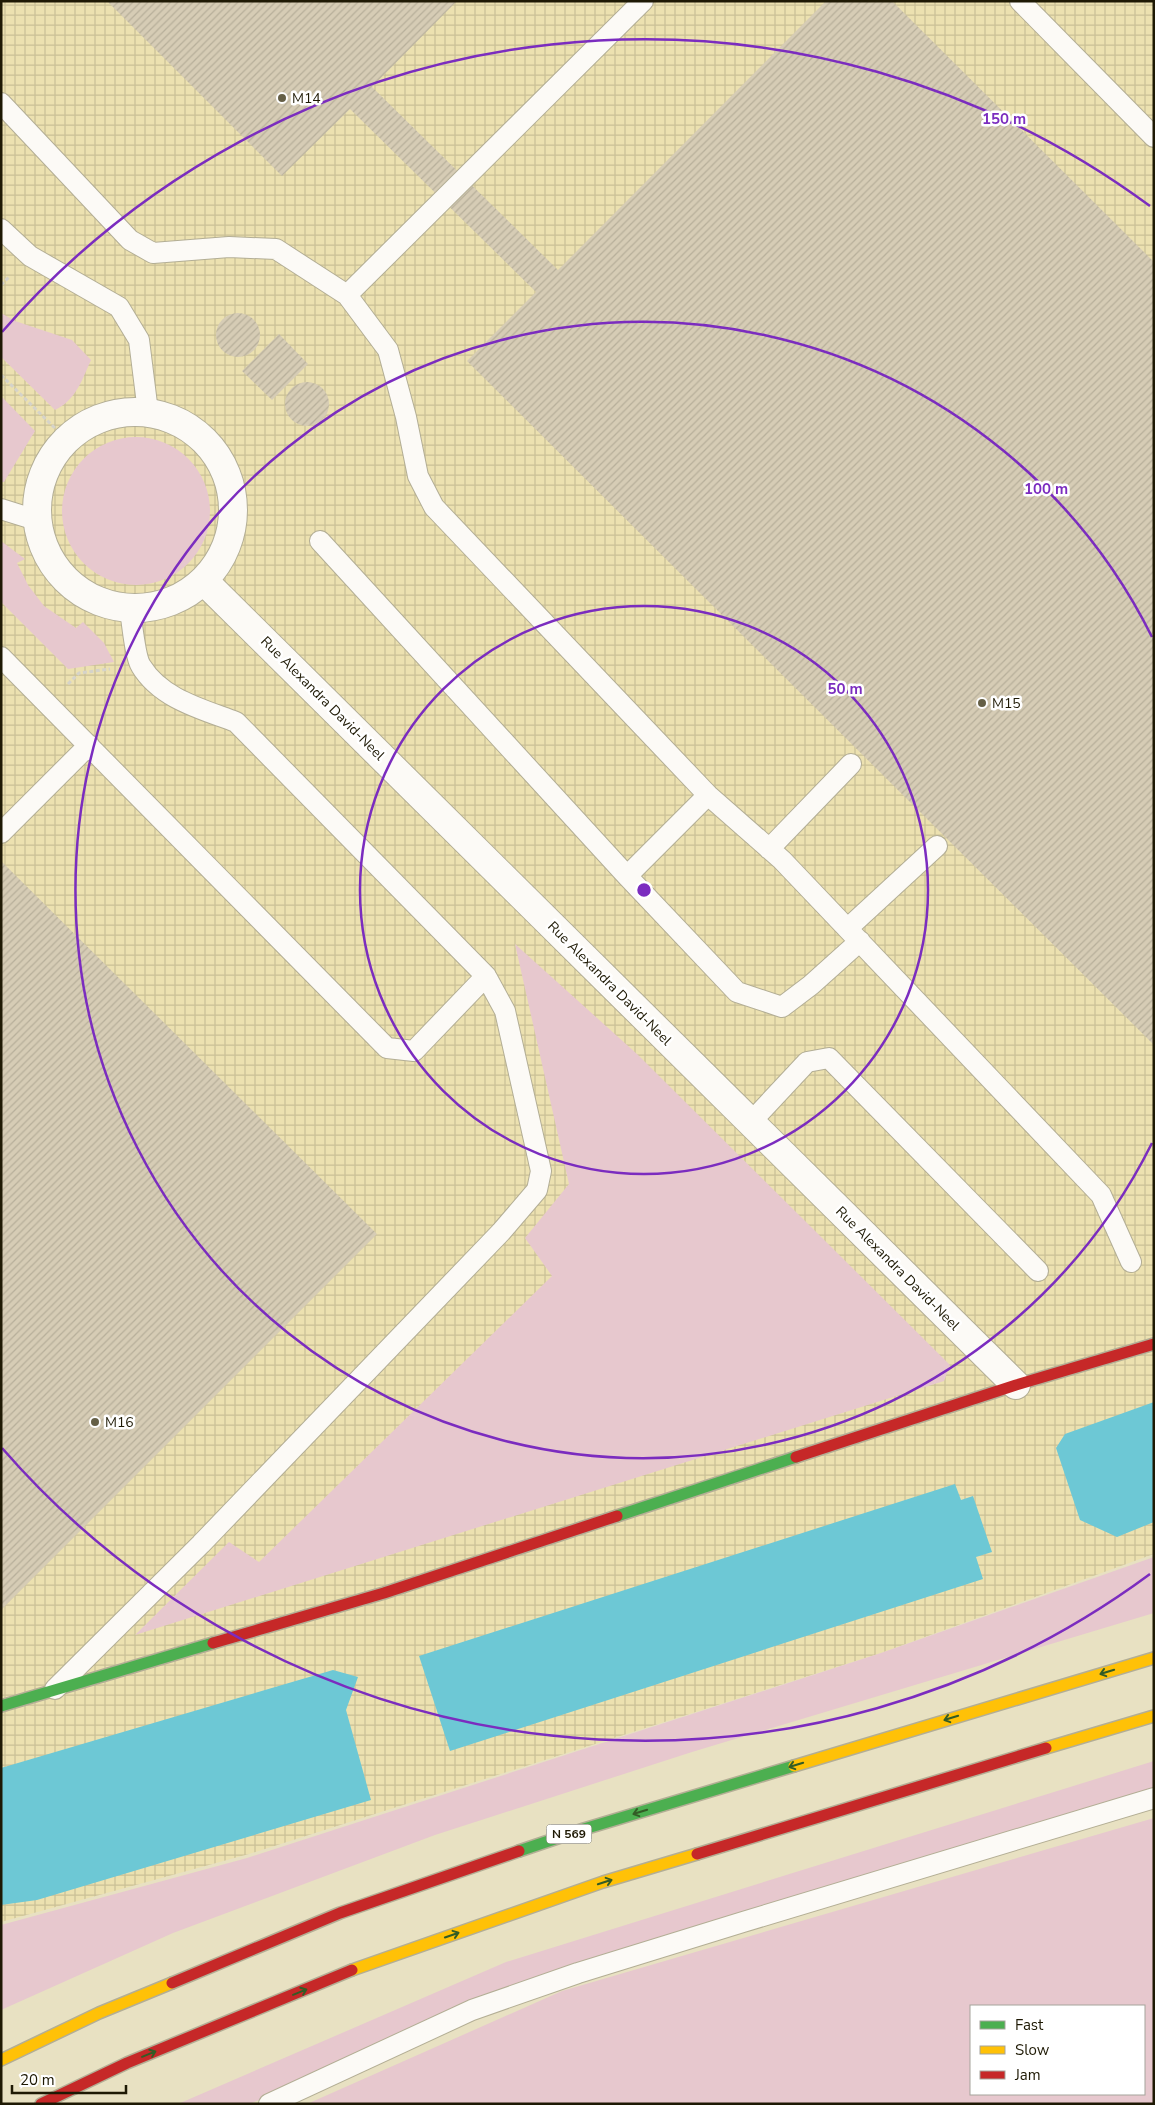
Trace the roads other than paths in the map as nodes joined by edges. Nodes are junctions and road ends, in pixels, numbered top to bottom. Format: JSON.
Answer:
{"nodes":[{"id":1,"x":643,"y":1,"type":"edge"},
{"id":2,"x":1020,"y":1,"type":"edge"},
{"id":3,"x":1,"y":103,"type":"edge"},
{"id":4,"x":1154,"y":137,"type":"edge"},
{"id":5,"x":1,"y":229,"type":"edge"},
{"id":6,"x":347,"y":295,"type":"junction"},
{"id":7,"x":148,"y":412,"type":"junction"},
{"id":8,"x":1,"y":509,"type":"edge"},
{"id":9,"x":36,"y":520,"type":"junction"},
{"id":10,"x":320,"y":541,"type":"dead end"},
{"id":11,"x":204,"y":581,"type":"junction"},
{"id":12,"x":130,"y":610,"type":"junction"},
{"id":13,"x":1,"y":657,"type":"edge"},
{"id":14,"x":89,"y":745,"type":"junction"},
{"id":15,"x":852,"y":764,"type":"dead end"},
{"id":16,"x":708,"y":795,"type":"junction"},
{"id":17,"x":1,"y":833,"type":"edge"},
{"id":18,"x":937,"y":846,"type":"dead end"},
{"id":19,"x":769,"y":848,"type":"junction"},
{"id":20,"x":627,"y":876,"type":"junction"},
{"id":21,"x":854,"y":934,"type":"junction"},
{"id":22,"x":486,"y":976,"type":"junction"},
{"id":23,"x":751,"y":1122,"type":"junction"},
{"id":24,"x":1132,"y":1262,"type":"dead end"},
{"id":25,"x":1038,"y":1271,"type":"dead end"},
{"id":26,"x":1154,"y":1344,"type":"edge"},
{"id":27,"x":1016,"y":1385,"type":"junction"},
{"id":28,"x":1154,"y":1658,"type":"edge"},
{"id":29,"x":54,"y":1690,"type":"junction"},
{"id":30,"x":1,"y":1706,"type":"edge"},
{"id":31,"x":1154,"y":1716,"type":"edge"},
{"id":32,"x":1154,"y":1798,"type":"edge"},
{"id":33,"x":1,"y":2060,"type":"edge"},
{"id":34,"x":42,"y":2104,"type":"edge"},
{"id":35,"x":269,"y":2104,"type":"edge"}],
"edges":[{"from":1,"to":6,"type":"lane"},
{"from":2,"to":4,"type":"lane"},
{"from":3,"to":6,"type":"lane"},
{"from":5,"to":7,"type":"lane"},
{"from":6,"to":16,"type":"lane"},
{"from":7,"to":9,"type":"street"},
{"from":7,"to":11,"type":"street"},
{"from":8,"to":9,"type":"lane"},
{"from":9,"to":12,"type":"street"},
{"from":10,"to":20,"type":"lane"},
{"from":11,"to":12,"type":"street"},
{"from":11,"to":23,"type":"street","name":"Rue Alexandra David-Neel"},
{"from":12,"to":22,"type":"lane"},
{"from":13,"to":14,"type":"lane"},
{"from":14,"to":17,"type":"lane"},
{"from":14,"to":22,"type":"lane"},
{"from":15,"to":19,"type":"lane"},
{"from":16,"to":19,"type":"lane"},
{"from":16,"to":20,"type":"lane"},
{"from":18,"to":21,"type":"lane"},
{"from":19,"to":21,"type":"lane"},
{"from":20,"to":21,"type":"lane"},
{"from":21,"to":24,"type":"lane"},
{"from":22,"to":29,"type":"lane"},
{"from":23,"to":25,"type":"lane"},
{"from":23,"to":27,"type":"street","name":"Rue Alexandra David-Neel"},
{"from":26,"to":27,"type":"main road"},
{"from":27,"to":29,"type":"main road"},
{"from":28,"to":33,"type":"main road","number":"N 569","one_way":true},
{"from":29,"to":30,"type":"main road"},
{"from":34,"to":31,"type":"main road","one_way":true},
{"from":32,"to":35,"type":"lane"}]}
